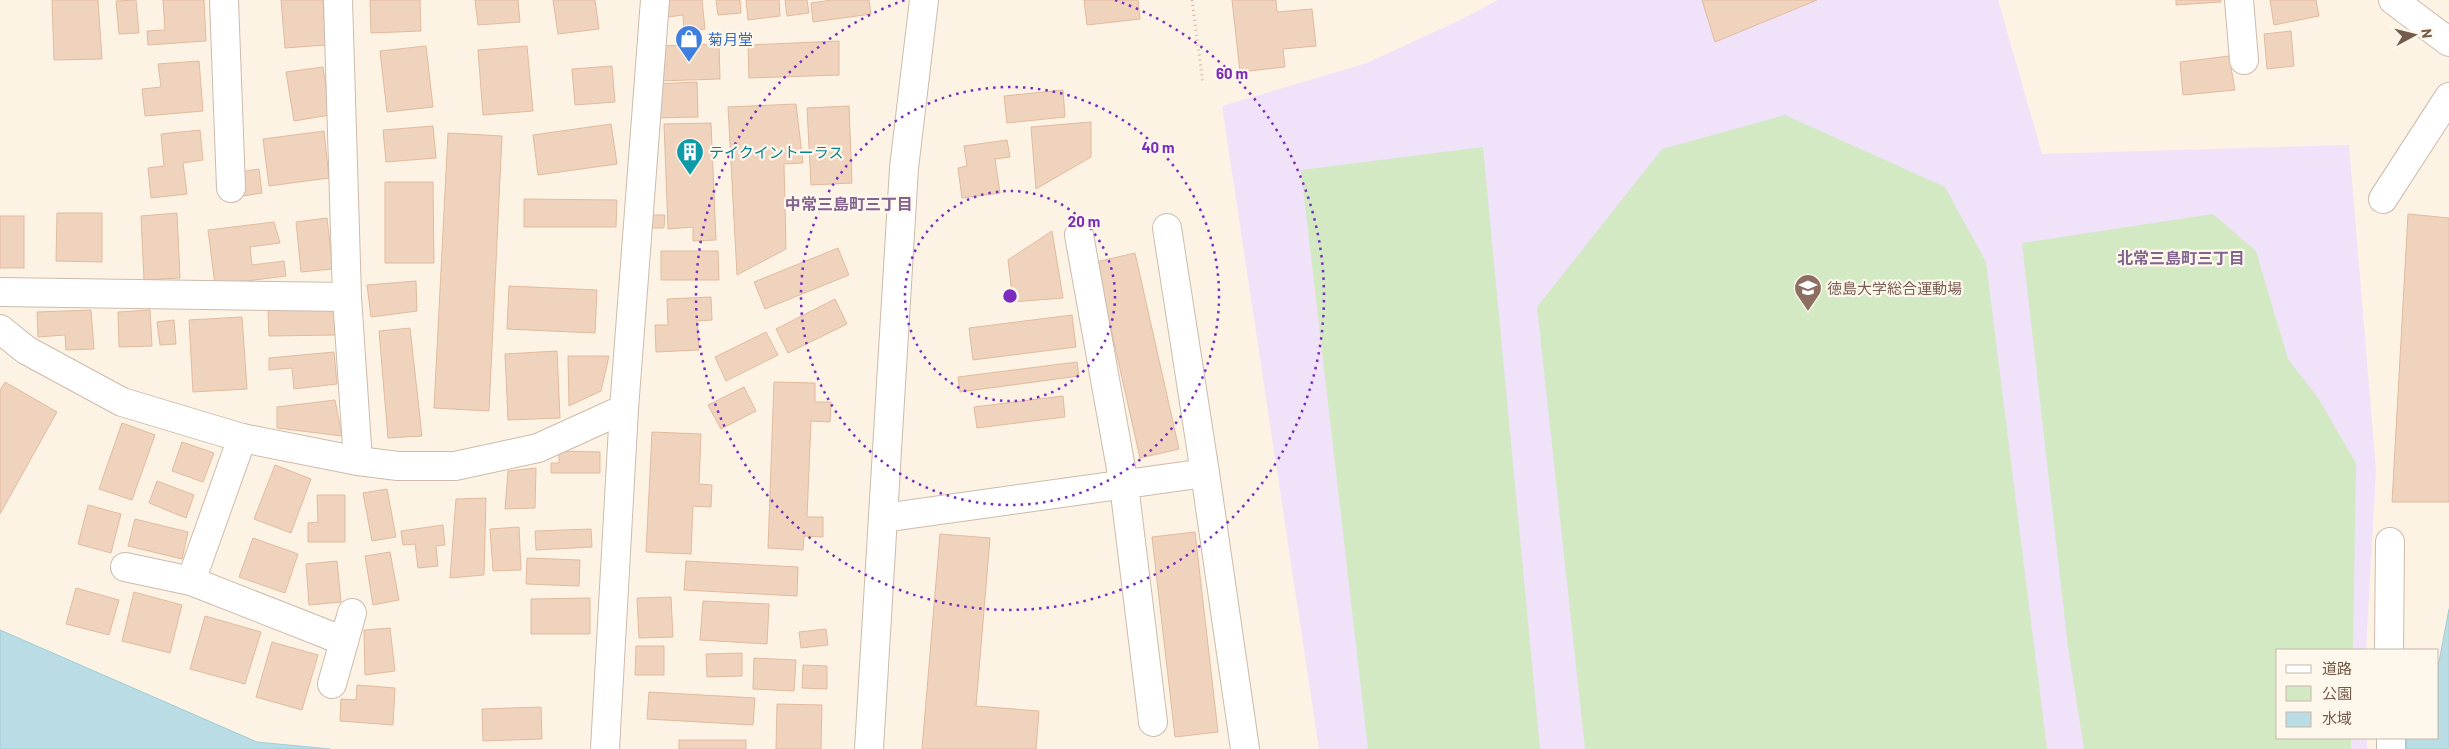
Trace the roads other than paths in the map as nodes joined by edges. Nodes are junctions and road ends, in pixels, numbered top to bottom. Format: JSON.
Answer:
{"nodes":[{"id":1,"x":224,"y":0,"type":"edge"},
{"id":2,"x":338,"y":0,"type":"edge"},
{"id":3,"x":655,"y":0,"type":"edge"},
{"id":4,"x":924,"y":0,"type":"edge"},
{"id":5,"x":2239,"y":0,"type":"edge"},
{"id":6,"x":2393,"y":0,"type":"edge"},
{"id":7,"x":2449,"y":42,"type":"edge"},
{"id":8,"x":2244,"y":60,"type":"dead end"},
{"id":9,"x":2449,"y":97,"type":"edge"},
{"id":10,"x":231,"y":188,"type":"dead end"},
{"id":11,"x":2383,"y":199,"type":"dead end"},
{"id":12,"x":1167,"y":228,"type":"dead end"},
{"id":13,"x":1079,"y":236,"type":"dead end"},
{"id":14,"x":0,"y":292,"type":"edge"},
{"id":15,"x":347,"y":297,"type":"junction"},
{"id":16,"x":0,"y":330,"type":"edge"},
{"id":17,"x":624,"y":409,"type":"junction"},
{"id":18,"x":242,"y":438,"type":"junction"},
{"id":19,"x":358,"y":462,"type":"junction"},
{"id":20,"x":1205,"y":473,"type":"junction"},
{"id":21,"x":1124,"y":485,"type":"junction"},
{"id":22,"x":883,"y":518,"type":"junction"},
{"id":23,"x":2390,"y":542,"type":"dead end"},
{"id":24,"x":125,"y":567,"type":"dead end"},
{"id":25,"x":191,"y":581,"type":"junction"},
{"id":26,"x":352,"y":613,"type":"dead end"},
{"id":27,"x":344,"y":641,"type":"junction"},
{"id":28,"x":2389,"y":649,"type":"edge"},
{"id":29,"x":332,"y":684,"type":"dead end"},
{"id":30,"x":1153,"y":722,"type":"dead end"},
{"id":31,"x":605,"y":749,"type":"edge"},
{"id":32,"x":869,"y":749,"type":"edge"},
{"id":33,"x":1245,"y":749,"type":"edge"}],
"edges":[{"from":1,"to":10,"type":"street"},
{"from":2,"to":15,"type":"street"},
{"from":3,"to":17,"type":"street"},
{"from":4,"to":22,"type":"street"},
{"from":5,"to":8,"type":"street"},
{"from":6,"to":7,"type":"street"},
{"from":9,"to":11,"type":"street"},
{"from":12,"to":20,"type":"street"},
{"from":13,"to":21,"type":"street"},
{"from":14,"to":15,"type":"street"},
{"from":15,"to":19,"type":"street"},
{"from":16,"to":18,"type":"street"},
{"from":17,"to":19,"type":"street"},
{"from":17,"to":31,"type":"street"},
{"from":18,"to":19,"type":"street"},
{"from":18,"to":25,"type":"street"},
{"from":20,"to":21,"type":"street"},
{"from":20,"to":33,"type":"street"},
{"from":21,"to":22,"type":"street"},
{"from":21,"to":30,"type":"street"},
{"from":22,"to":32,"type":"street"},
{"from":23,"to":28,"type":"street"},
{"from":24,"to":25,"type":"street"},
{"from":25,"to":27,"type":"street"},
{"from":26,"to":27,"type":"street"},
{"from":27,"to":29,"type":"street"}]}
